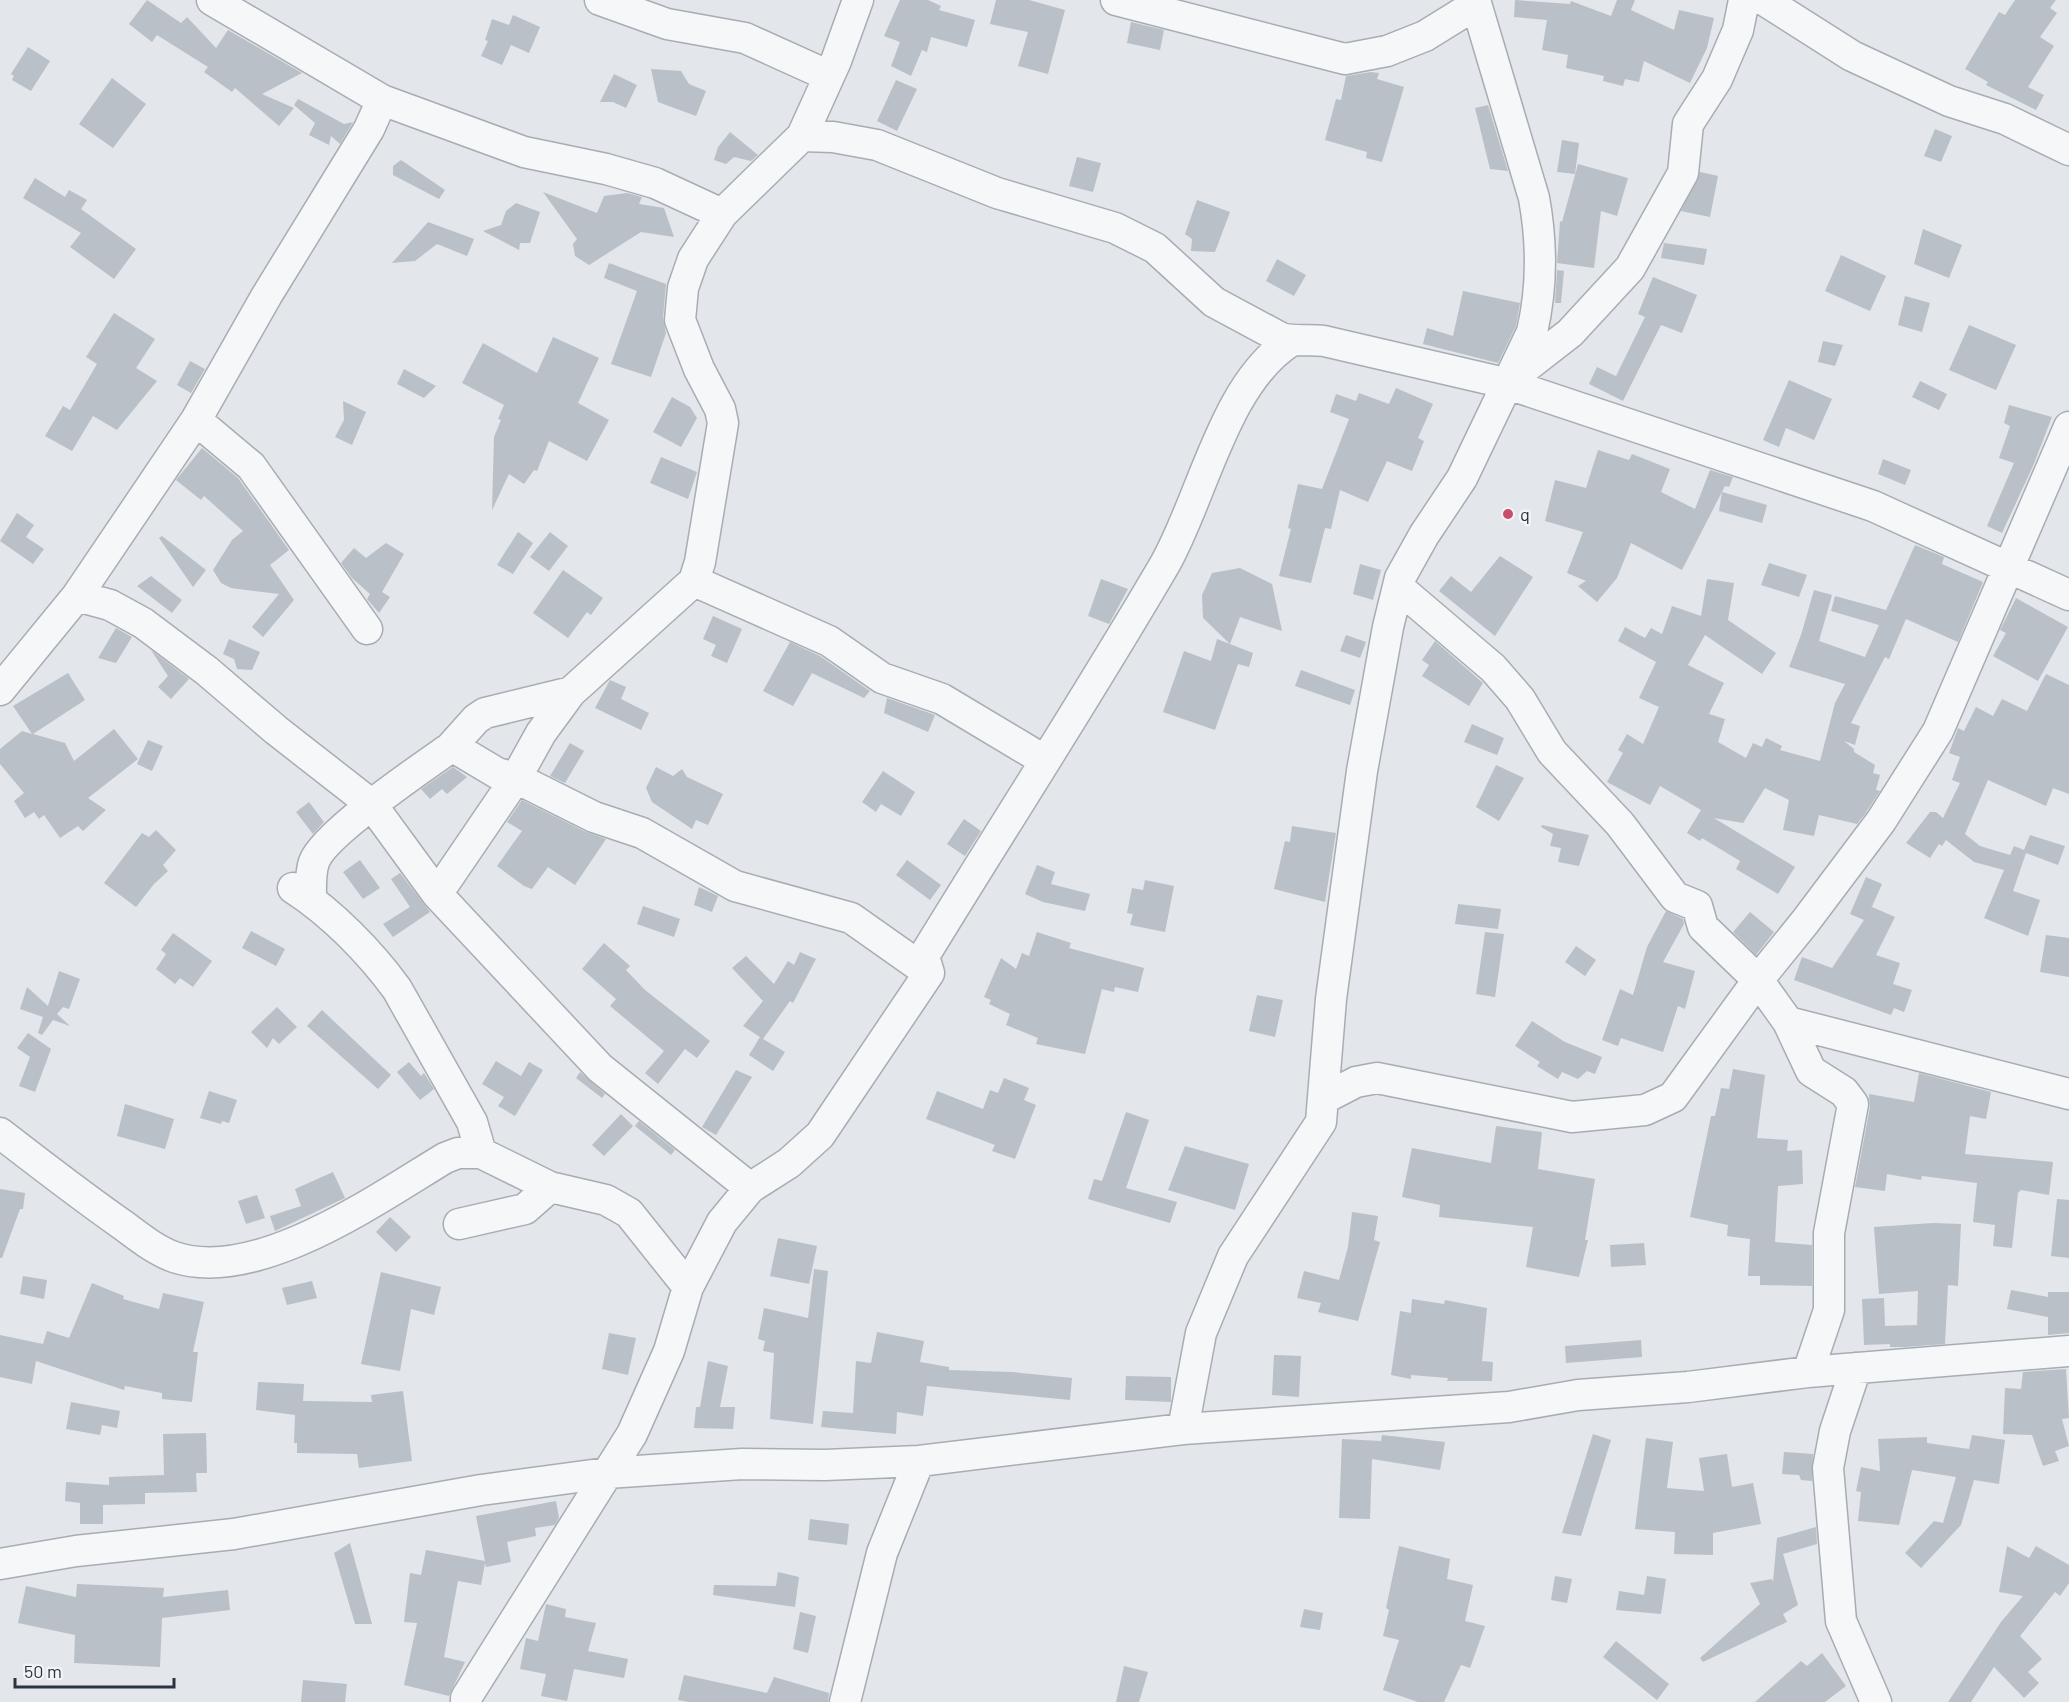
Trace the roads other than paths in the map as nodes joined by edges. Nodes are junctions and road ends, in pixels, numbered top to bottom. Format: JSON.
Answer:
{"nodes":[{"id":1,"x":212,"y":0,"type":"edge"},
{"id":2,"x":600,"y":0,"type":"edge"},
{"id":3,"x":858,"y":0,"type":"edge"},
{"id":4,"x":1116,"y":0,"type":"edge"},
{"id":5,"x":1744,"y":0,"type":"edge"},
{"id":6,"x":1764,"y":0,"type":"edge"},
{"id":7,"x":1475,"y":2,"type":"edge"},
{"id":8,"x":829,"y":76,"type":"junction"},
{"id":9,"x":382,"y":100,"type":"junction"},
{"id":10,"x":802,"y":136,"type":"junction"},
{"id":11,"x":2069,"y":150,"type":"edge"},
{"id":12,"x":722,"y":214,"type":"junction"},
{"id":13,"x":1291,"y":341,"type":"junction"},
{"id":14,"x":1505,"y":383,"type":"junction"},
{"id":15,"x":196,"y":420,"type":"junction"},
{"id":16,"x":2069,"y":427,"type":"edge"},
{"id":17,"x":2009,"y":568,"type":"junction"},
{"id":18,"x":694,"y":580,"type":"junction"},
{"id":19,"x":1398,"y":586,"type":"junction"},
{"id":20,"x":2069,"y":595,"type":"edge"},
{"id":21,"x":77,"y":596,"type":"junction"},
{"id":22,"x":367,"y":629,"type":"dead end"},
{"id":23,"x":0,"y":690,"type":"edge"},
{"id":24,"x":571,"y":692,"type":"junction"},
{"id":25,"x":450,"y":748,"type":"junction"},
{"id":26,"x":1044,"y":760,"type":"junction"},
{"id":27,"x":516,"y":778,"type":"junction"},
{"id":28,"x":372,"y":805,"type":"junction"},
{"id":29,"x":437,"y":894,"type":"junction"},
{"id":30,"x":929,"y":973,"type":"junction"},
{"id":31,"x":1758,"y":980,"type":"junction"},
{"id":32,"x":1788,"y":1022,"type":"junction"},
{"id":33,"x":2069,"y":1094,"type":"edge"},
{"id":34,"x":1323,"y":1099,"type":"junction"},
{"id":35,"x":0,"y":1133,"type":"edge"},
{"id":36,"x":481,"y":1153,"type":"junction"},
{"id":37,"x":550,"y":1187,"type":"junction"},
{"id":38,"x":750,"y":1188,"type":"junction"},
{"id":39,"x":459,"y":1224,"type":"dead end"},
{"id":40,"x":688,"y":1287,"type":"junction"},
{"id":41,"x":2069,"y":1351,"type":"edge"},
{"id":42,"x":1856,"y":1368,"type":"junction"},
{"id":43,"x":1808,"y":1372,"type":"junction"},
{"id":44,"x":1183,"y":1429,"type":"junction"},
{"id":45,"x":919,"y":1461,"type":"junction"},
{"id":46,"x":607,"y":1473,"type":"junction"},
{"id":47,"x":0,"y":1564,"type":"edge"},
{"id":48,"x":468,"y":1701,"type":"edge"},
{"id":49,"x":845,"y":1702,"type":"edge"},
{"id":50,"x":1876,"y":1702,"type":"edge"}],
"edges":[{"from":1,"to":9,"type":"street"},
{"from":2,"to":8,"type":"street"},
{"from":3,"to":8,"type":"street"},
{"from":4,"to":7,"type":"street"},
{"from":5,"to":14,"type":"street"},
{"from":6,"to":11,"type":"street"},
{"from":7,"to":14,"type":"street"},
{"from":8,"to":10,"type":"street"},
{"from":9,"to":12,"type":"street"},
{"from":9,"to":15,"type":"street"},
{"from":10,"to":12,"type":"street"},
{"from":10,"to":13,"type":"street"},
{"from":12,"to":18,"type":"street"},
{"from":13,"to":14,"type":"street"},
{"from":13,"to":26,"type":"street"},
{"from":14,"to":17,"type":"street"},
{"from":14,"to":19,"type":"street"},
{"from":15,"to":21,"type":"street"},
{"from":15,"to":22,"type":"street"},
{"from":16,"to":17,"type":"street"},
{"from":17,"to":20,"type":"street"},
{"from":17,"to":31,"type":"street"},
{"from":18,"to":24,"type":"street"},
{"from":18,"to":26,"type":"street"},
{"from":19,"to":31,"type":"street"},
{"from":19,"to":34,"type":"street"},
{"from":21,"to":23,"type":"street"},
{"from":21,"to":28,"type":"street"},
{"from":24,"to":25,"type":"street"},
{"from":24,"to":27,"type":"street"},
{"from":25,"to":27,"type":"street"},
{"from":25,"to":28,"type":"street"},
{"from":26,"to":30,"type":"street"},
{"from":27,"to":29,"type":"street"},
{"from":27,"to":30,"type":"street"},
{"from":28,"to":29,"type":"street"},
{"from":28,"to":36,"type":"street"},
{"from":29,"to":38,"type":"street"},
{"from":30,"to":38,"type":"street"},
{"from":31,"to":32,"type":"street"},
{"from":31,"to":34,"type":"street"},
{"from":32,"to":33,"type":"street"},
{"from":32,"to":43,"type":"street"},
{"from":34,"to":44,"type":"street"},
{"from":35,"to":36,"type":"street"},
{"from":36,"to":37,"type":"street"},
{"from":37,"to":39,"type":"street"},
{"from":37,"to":40,"type":"street"},
{"from":38,"to":40,"type":"street"},
{"from":40,"to":46,"type":"street"},
{"from":41,"to":42,"type":"street"},
{"from":42,"to":43,"type":"street"},
{"from":42,"to":50,"type":"street"},
{"from":43,"to":44,"type":"street"},
{"from":44,"to":45,"type":"street"},
{"from":45,"to":46,"type":"street"},
{"from":45,"to":49,"type":"street"},
{"from":46,"to":47,"type":"street"},
{"from":46,"to":48,"type":"street"}]}
